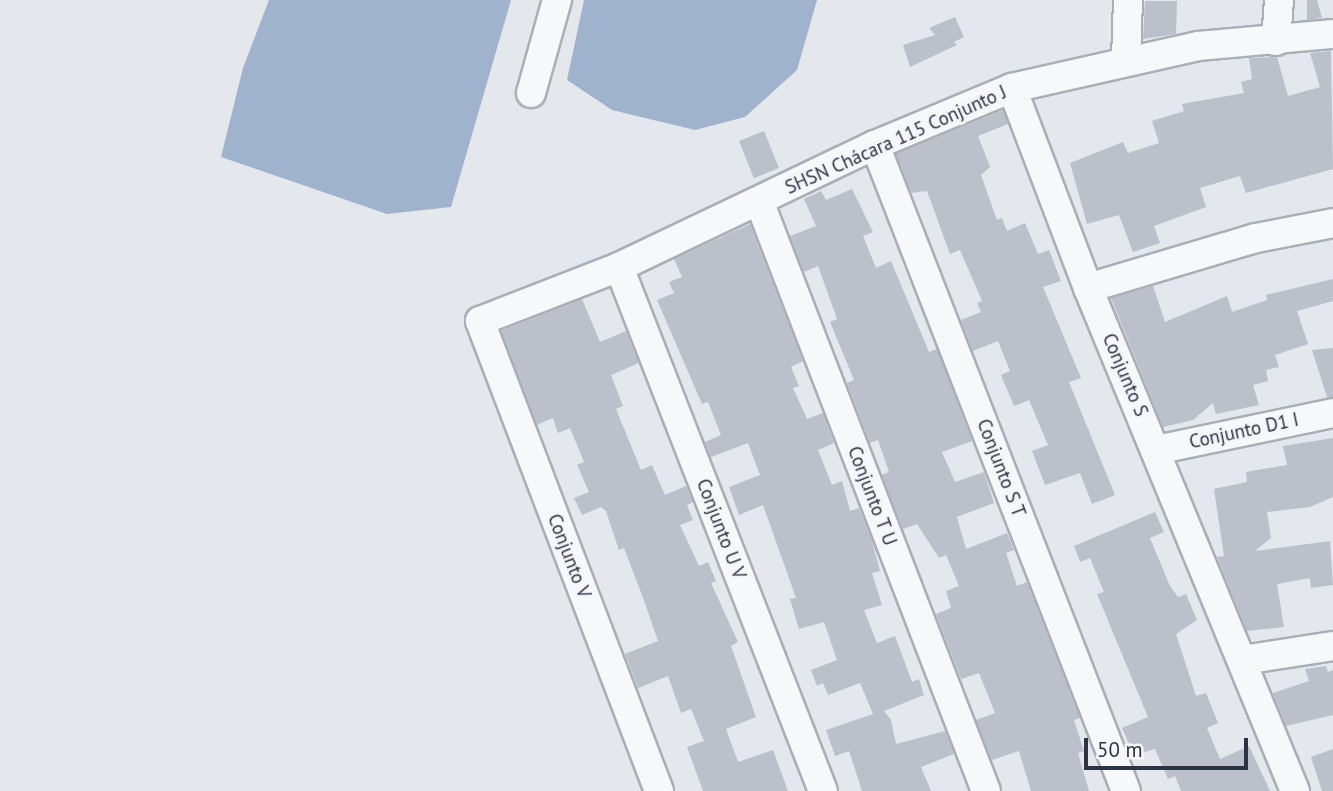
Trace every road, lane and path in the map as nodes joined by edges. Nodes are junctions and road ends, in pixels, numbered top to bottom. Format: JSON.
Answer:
{"nodes":[{"id":1,"x":557,"y":0,"type":"edge"},
{"id":2,"x":1128,"y":0,"type":"edge"},
{"id":3,"x":1279,"y":0,"type":"edge"},
{"id":4,"x":1333,"y":34,"type":"edge"},
{"id":5,"x":1276,"y":41,"type":"junction"},
{"id":6,"x":1126,"y":60,"type":"junction"},
{"id":7,"x":1012,"y":88,"type":"junction"},
{"id":8,"x":531,"y":93,"type":"dead end"},
{"id":9,"x":875,"y":145,"type":"junction"},
{"id":10,"x":759,"y":201,"type":"junction"},
{"id":11,"x":1333,"y":223,"type":"edge"},
{"id":12,"x":619,"y":267,"type":"junction"},
{"id":13,"x":1088,"y":288,"type":"junction"},
{"id":14,"x":480,"y":321,"type":"joint"},
{"id":15,"x":1333,"y":413,"type":"edge"},
{"id":16,"x":1156,"y":450,"type":"junction"},
{"id":17,"x":1333,"y":646,"type":"edge"},
{"id":18,"x":1243,"y":660,"type":"junction"},
{"id":19,"x":659,"y":791,"type":"edge"},
{"id":20,"x":823,"y":791,"type":"edge"},
{"id":21,"x":986,"y":791,"type":"edge"},
{"id":22,"x":1126,"y":791,"type":"edge"},
{"id":23,"x":1295,"y":791,"type":"edge"}],
"edges":[{"from":1,"to":8,"type":"street"},
{"from":2,"to":6,"type":"street"},
{"from":3,"to":5,"type":"street"},
{"from":4,"to":5,"type":"street","name":"SHSN Chácara 115 Conjunto J"},
{"from":5,"to":6,"type":"street","name":"SHSN Chácara 115 Conjunto J"},
{"from":6,"to":7,"type":"street","name":"SHSN Chácara 115 Conjunto J"},
{"from":7,"to":9,"type":"street","name":"SHSN Chácara 115 Conjunto J"},
{"from":7,"to":13,"type":"street","name":"Conjunto S"},
{"from":9,"to":10,"type":"street","name":"SHSN Chácara 115 Conjunto J"},
{"from":9,"to":22,"type":"street","name":"Conjunto S T"},
{"from":10,"to":12,"type":"street","name":"SHSN Chácara 115 Conjunto J"},
{"from":10,"to":21,"type":"street","name":"Conjunto T U"},
{"from":11,"to":13,"type":"street"},
{"from":12,"to":14,"type":"street","name":"SHSN Chácara 115 Conjunto J"},
{"from":12,"to":20,"type":"street","name":"Conjunto U V"},
{"from":13,"to":16,"type":"street","name":"Conjunto S"},
{"from":14,"to":19,"type":"street","name":"Conjunto V"},
{"from":15,"to":16,"type":"street","name":"Conjunto D1 I"},
{"from":16,"to":18,"type":"street","name":"Conjunto S"},
{"from":17,"to":18,"type":"street"},
{"from":18,"to":23,"type":"street","name":"Conjunto S"}]}
